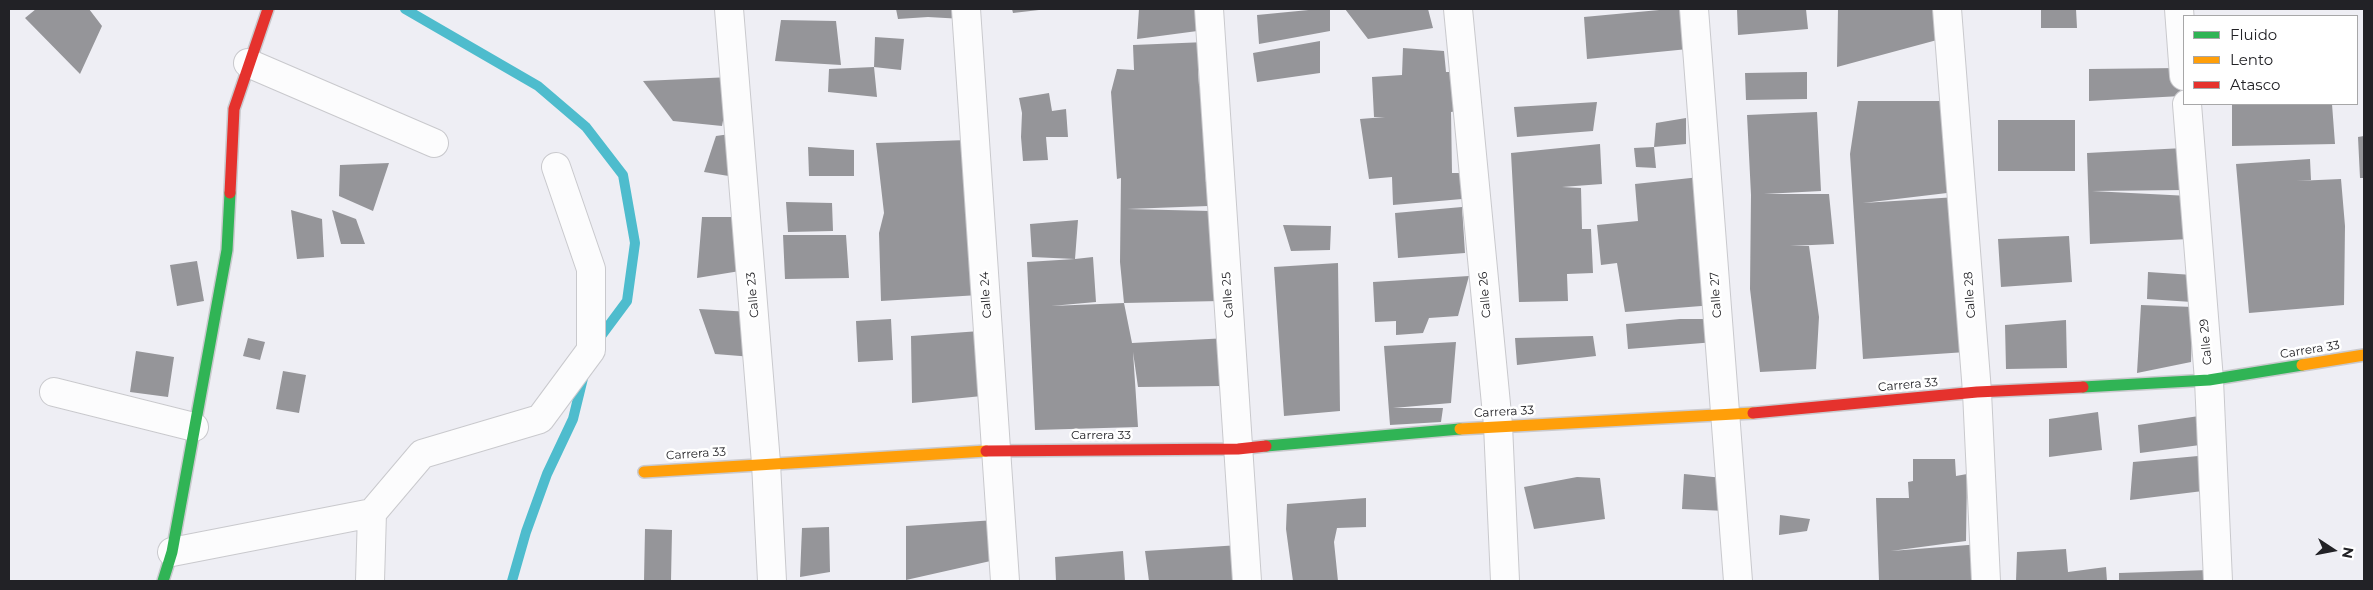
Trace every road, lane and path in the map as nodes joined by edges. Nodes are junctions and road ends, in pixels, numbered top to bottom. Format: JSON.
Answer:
{"nodes":[{"id":1,"x":268,"y":9,"type":"edge"},
{"id":2,"x":730,"y":9,"type":"edge"},
{"id":3,"x":966,"y":9,"type":"edge"},
{"id":4,"x":1209,"y":9,"type":"edge"},
{"id":5,"x":1458,"y":9,"type":"edge"},
{"id":6,"x":1694,"y":9,"type":"edge"},
{"id":7,"x":1948,"y":9,"type":"edge"},
{"id":8,"x":2179,"y":9,"type":"edge"},
{"id":9,"x":248,"y":63,"type":"junction"},
{"id":10,"x":2183,"y":63,"type":"edge"},
{"id":11,"x":2186,"y":105,"type":"edge"},
{"id":12,"x":434,"y":144,"type":"dead end"},
{"id":13,"x":556,"y":167,"type":"dead end"},
{"id":14,"x":2364,"y":355,"type":"edge"},
{"id":15,"x":2209,"y":380,"type":"junction"},
{"id":16,"x":54,"y":392,"type":"dead end"},
{"id":17,"x":1977,"y":392,"type":"junction"},
{"id":18,"x":1726,"y":416,"type":"junction"},
{"id":19,"x":1498,"y":425,"type":"junction"},
{"id":20,"x":194,"y":428,"type":"junction"},
{"id":21,"x":1238,"y":448,"type":"junction"},
{"id":22,"x":997,"y":450,"type":"junction"},
{"id":23,"x":766,"y":463,"type":"junction"},
{"id":24,"x":644,"y":472,"type":"dead end"},
{"id":25,"x":372,"y":512,"type":"junction"},
{"id":26,"x":172,"y":552,"type":"junction"},
{"id":27,"x":162,"y":581,"type":"edge"},
{"id":28,"x":370,"y":581,"type":"edge"},
{"id":29,"x":772,"y":581,"type":"edge"},
{"id":30,"x":1005,"y":581,"type":"edge"},
{"id":31,"x":1247,"y":581,"type":"edge"},
{"id":32,"x":1506,"y":581,"type":"edge"},
{"id":33,"x":1738,"y":581,"type":"edge"},
{"id":34,"x":1986,"y":581,"type":"edge"},
{"id":35,"x":2218,"y":581,"type":"edge"}],
"edges":[{"from":1,"to":9,"type":"street"},
{"from":2,"to":23,"type":"street","name":"Calle 23"},
{"from":3,"to":22,"type":"street","name":"Calle 24"},
{"from":4,"to":21,"type":"street","name":"Calle 25"},
{"from":5,"to":19,"type":"street","name":"Calle 26"},
{"from":6,"to":18,"type":"street","name":"Calle 27"},
{"from":7,"to":17,"type":"street","name":"Calle 28"},
{"from":8,"to":10,"type":"street"},
{"from":9,"to":12,"type":"street"},
{"from":9,"to":20,"type":"street"},
{"from":11,"to":15,"type":"street","name":"Calle 29"},
{"from":13,"to":25,"type":"street"},
{"from":14,"to":15,"type":"street","name":"Carrera 33"},
{"from":15,"to":17,"type":"street","name":"Carrera 33"},
{"from":15,"to":35,"type":"street","name":"Calle 29"},
{"from":16,"to":20,"type":"street"},
{"from":17,"to":18,"type":"street","name":"Carrera 33"},
{"from":17,"to":34,"type":"street","name":"Calle 28"},
{"from":18,"to":19,"type":"street","name":"Carrera 33"},
{"from":18,"to":33,"type":"street","name":"Calle 27"},
{"from":19,"to":21,"type":"street","name":"Carrera 33"},
{"from":19,"to":32,"type":"street","name":"Calle 26"},
{"from":20,"to":26,"type":"street"},
{"from":21,"to":22,"type":"street","name":"Carrera 33"},
{"from":21,"to":31,"type":"street","name":"Calle 25"},
{"from":22,"to":23,"type":"street","name":"Carrera 33"},
{"from":22,"to":30,"type":"street","name":"Calle 24"},
{"from":23,"to":24,"type":"street","name":"Carrera 33"},
{"from":23,"to":29,"type":"street","name":"Calle 23"},
{"from":25,"to":26,"type":"street"},
{"from":25,"to":28,"type":"street"},
{"from":26,"to":27,"type":"street"}]}
